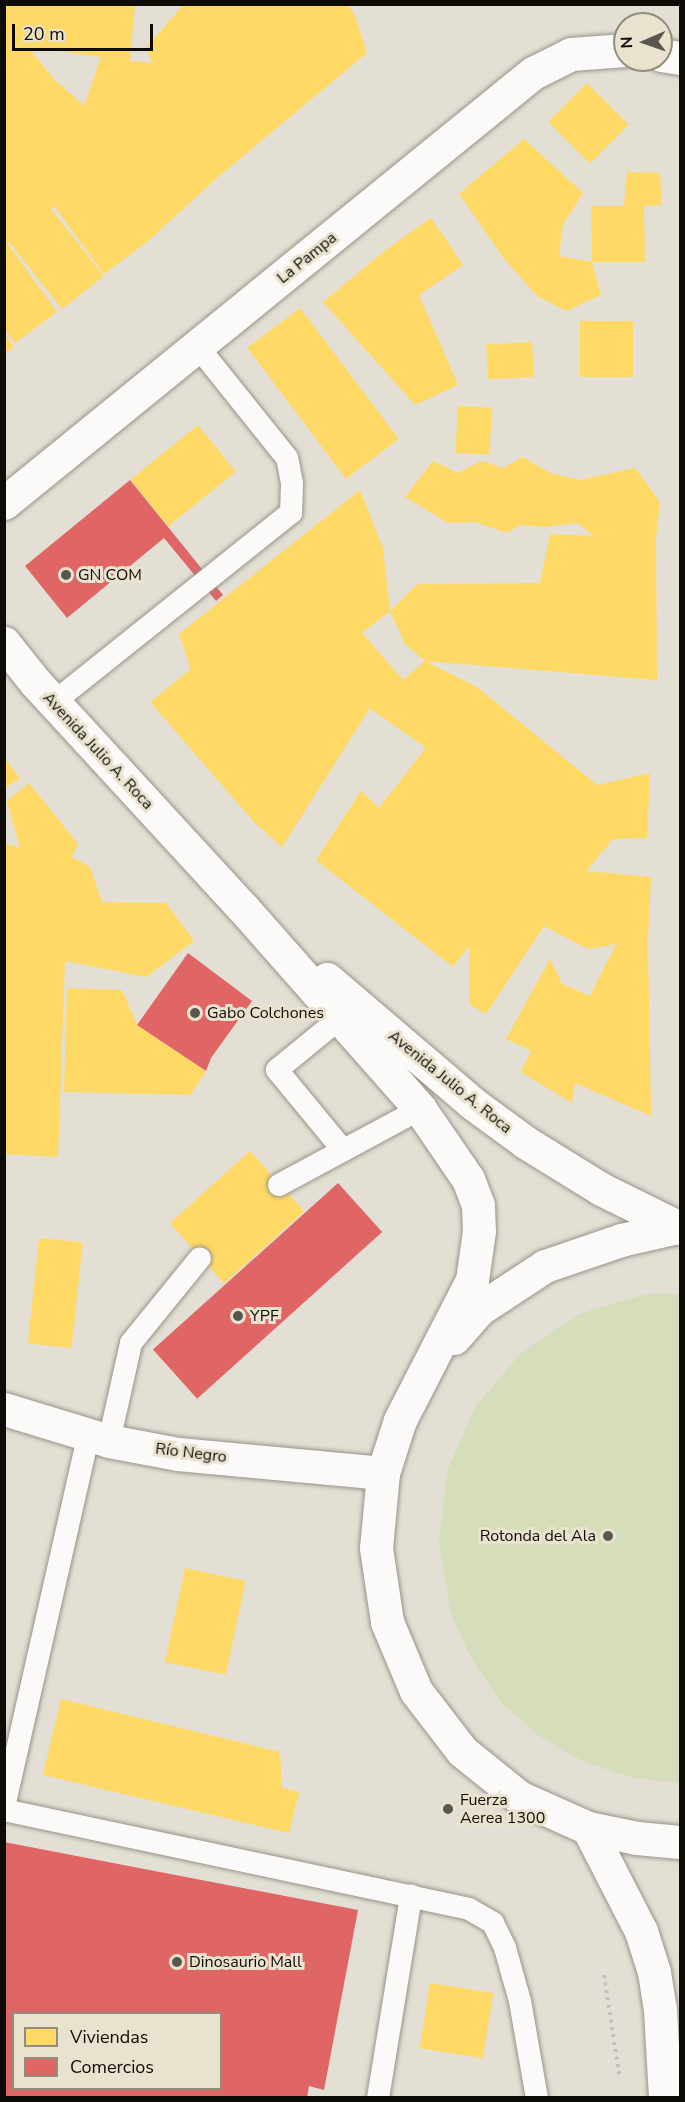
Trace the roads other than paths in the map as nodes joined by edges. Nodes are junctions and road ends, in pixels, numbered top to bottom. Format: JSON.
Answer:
{"nodes":[{"id":1,"x":613,"y":51,"type":"edge"},
{"id":2,"x":198,"y":347,"type":"junction"},
{"id":3,"x":4,"y":504,"type":"edge"},
{"id":4,"x":4,"y":643,"type":"edge"},
{"id":5,"x":54,"y":702,"type":"junction"},
{"id":6,"x":243,"y":908,"type":"junction"},
{"id":7,"x":339,"y":1019,"type":"junction"},
{"id":8,"x":420,"y":1109,"type":"junction"},
{"id":9,"x":343,"y":1150,"type":"junction"},
{"id":10,"x":279,"y":1185,"type":"dead end"},
{"id":11,"x":679,"y":1227,"type":"edge"},
{"id":12,"x":201,"y":1258,"type":"dead end"},
{"id":13,"x":426,"y":1371,"type":"junction"},
{"id":14,"x":4,"y":1409,"type":"edge"},
{"id":15,"x":99,"y":1437,"type":"junction"},
{"id":16,"x":383,"y":1473,"type":"junction"},
{"id":17,"x":4,"y":1808,"type":"edge"},
{"id":18,"x":588,"y":1828,"type":"junction"},
{"id":19,"x":681,"y":1842,"type":"edge"},
{"id":20,"x":411,"y":1896,"type":"junction"},
{"id":21,"x":378,"y":2097,"type":"edge"},
{"id":22,"x":537,"y":2097,"type":"edge"},
{"id":23,"x":665,"y":2097,"type":"edge"}],
"edges":[{"from":1,"to":2,"type":"main road","name":"La Pampa"},
{"from":2,"to":3,"type":"main road","name":"La Pampa"},
{"from":2,"to":5,"type":"lane"},
{"from":4,"to":5,"type":"main road","name":"Avenida Julio A. Roca"},
{"from":5,"to":6,"type":"main road","name":"Avenida Julio A. Roca"},
{"from":6,"to":7,"type":"main road","name":"Avenida Julio A. Roca"},
{"from":6,"to":11,"type":"main road","name":"Avenida Julio A. Roca"},
{"from":7,"to":8,"type":"main road","name":"Avenida Julio A. Roca"},
{"from":7,"to":9,"type":"lane"},
{"from":8,"to":9,"type":"lane"},
{"from":8,"to":13,"type":"main road","name":"Avenida Julio A. Roca"},
{"from":9,"to":10,"type":"lane"},
{"from":11,"to":13,"type":"main road","name":"Avenida Julio A. Roca"},
{"from":12,"to":15,"type":"lane"},
{"from":13,"to":16,"type":"main road","name":"Avenida Julio A. Roca"},
{"from":14,"to":15,"type":"main road","name":"Río Negro"},
{"from":15,"to":16,"type":"main road","name":"Río Negro"},
{"from":15,"to":17,"type":"lane"},
{"from":16,"to":18,"type":"main road","name":"Avenida Julio A. Roca"},
{"from":17,"to":20,"type":"lane"},
{"from":18,"to":19,"type":"main road","name":"Avenida Julio A. Roca"},
{"from":18,"to":23,"type":"main road"},
{"from":20,"to":21,"type":"lane"},
{"from":20,"to":22,"type":"lane"}]}
